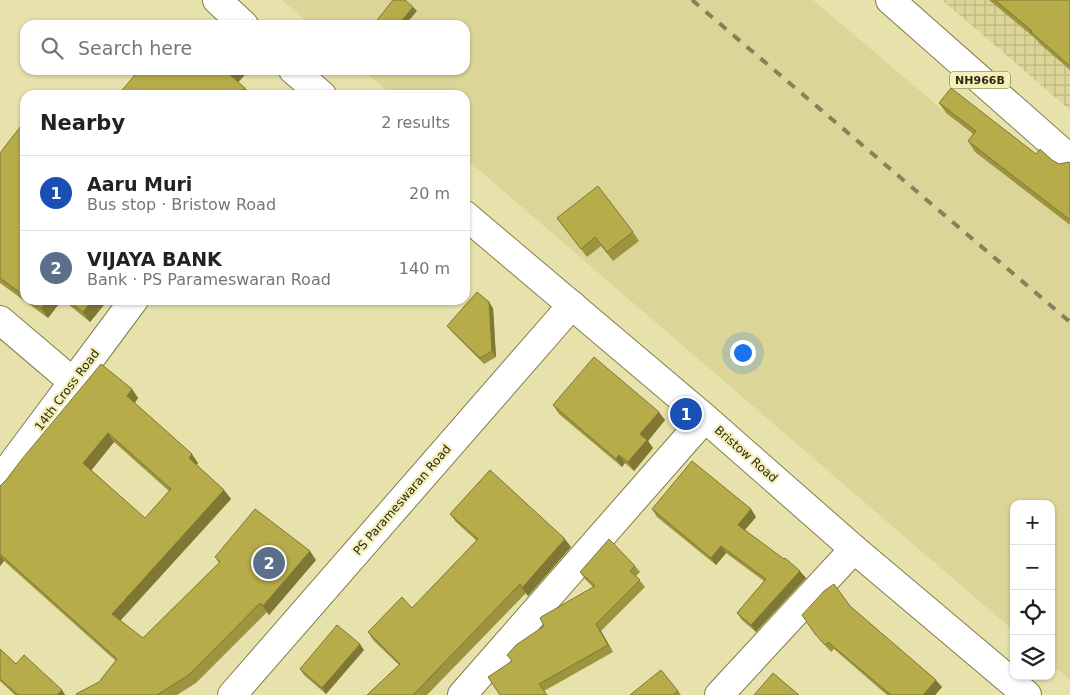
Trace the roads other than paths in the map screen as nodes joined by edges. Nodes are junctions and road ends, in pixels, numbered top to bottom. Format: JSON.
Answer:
{"nodes":[{"id":1,"x":217,"y":0,"type":"edge"},
{"id":2,"x":890,"y":0,"type":"edge"},
{"id":3,"x":239,"y":20,"type":"edge"},
{"id":4,"x":294,"y":81,"type":"edge"},
{"id":5,"x":312,"y":90,"type":"edge"},
{"id":6,"x":1070,"y":159,"type":"edge"},
{"id":7,"x":470,"y":219,"type":"edge"},
{"id":8,"x":130,"y":305,"type":"edge"},
{"id":9,"x":572,"y":305,"type":"junction"},
{"id":10,"x":0,"y":320,"type":"edge"},
{"id":11,"x":73,"y":382,"type":"junction"},
{"id":12,"x":705,"y":418,"type":"junction"},
{"id":13,"x":0,"y":480,"type":"edge"},
{"id":14,"x":854,"y":549,"type":"junction"},
{"id":15,"x":232,"y":695,"type":"edge"},
{"id":16,"x":462,"y":695,"type":"edge"},
{"id":17,"x":719,"y":695,"type":"edge"},
{"id":18,"x":1027,"y":695,"type":"edge"}],
"edges":[{"from":1,"to":3,"type":"main road"},
{"from":2,"to":6,"type":"main road","number":"NH966B"},
{"from":4,"to":5,"type":"main road"},
{"from":7,"to":9,"type":"main road","name":"Bristow Road"},
{"from":8,"to":11,"type":"main road","name":"14th Cross Road"},
{"from":9,"to":12,"type":"main road","name":"Bristow Road"},
{"from":9,"to":15,"type":"main road","name":"PS Parameswaran Road"},
{"from":10,"to":11,"type":"main road"},
{"from":11,"to":13,"type":"main road","name":"14th Cross Road"},
{"from":12,"to":14,"type":"main road","name":"Bristow Road"},
{"from":12,"to":16,"type":"main road"},
{"from":14,"to":17,"type":"main road"},
{"from":14,"to":18,"type":"main road","name":"Bristow Road"}]}
